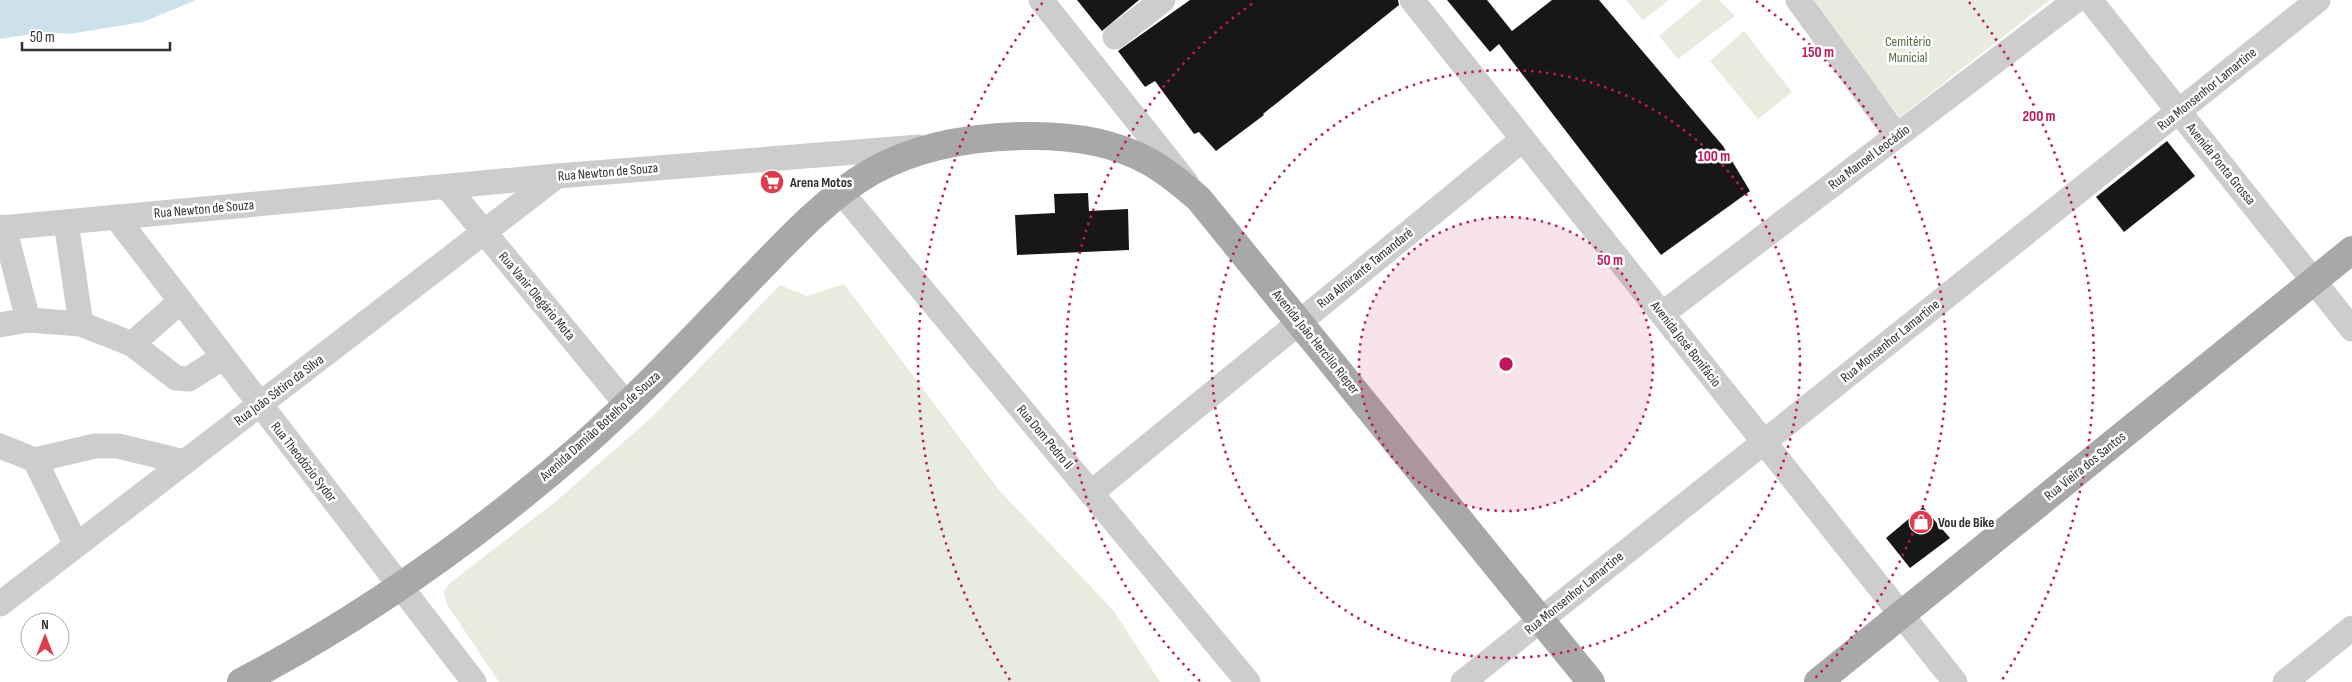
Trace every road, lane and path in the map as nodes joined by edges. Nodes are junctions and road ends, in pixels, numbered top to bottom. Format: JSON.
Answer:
{"nodes":[{"id":1,"x":1041,"y":0,"type":"edge"},
{"id":2,"x":1164,"y":0,"type":"edge"},
{"id":3,"x":1798,"y":0,"type":"edge"},
{"id":4,"x":2076,"y":0,"type":"edge"},
{"id":5,"x":2090,"y":0,"type":"edge"},
{"id":6,"x":2318,"y":0,"type":"edge"},
{"id":7,"x":1415,"y":3,"type":"edge"},
{"id":8,"x":1114,"y":37,"type":"dead end"},
{"id":9,"x":2179,"y":111,"type":"junction"},
{"id":10,"x":1897,"y":136,"type":"junction"},
{"id":11,"x":1523,"y":139,"type":"junction"},
{"id":12,"x":936,"y":145,"type":"junction"},
{"id":13,"x":557,"y":176,"type":"junction"},
{"id":14,"x":447,"y":187,"type":"junction"},
{"id":15,"x":842,"y":192,"type":"junction"},
{"id":16,"x":1199,"y":199,"type":"junction"},
{"id":17,"x":116,"y":217,"type":"junction"},
{"id":18,"x":66,"y":222,"type":"junction"},
{"id":19,"x":1,"y":229,"type":"edge"},
{"id":20,"x":484,"y":232,"type":"junction"},
{"id":21,"x":2352,"y":250,"type":"edge"},
{"id":22,"x":2314,"y":281,"type":"junction"},
{"id":23,"x":181,"y":301,"type":"junction"},
{"id":24,"x":1662,"y":314,"type":"junction"},
{"id":25,"x":28,"y":320,"type":"junction"},
{"id":26,"x":1300,"y":322,"type":"junction"},
{"id":27,"x":81,"y":324,"type":"junction"},
{"id":28,"x":0,"y":325,"type":"edge"},
{"id":29,"x":2352,"y":329,"type":"edge"},
{"id":30,"x":132,"y":344,"type":"junction"},
{"id":31,"x":223,"y":357,"type":"junction"},
{"id":32,"x":260,"y":404,"type":"junction"},
{"id":33,"x":627,"y":405,"type":"junction"},
{"id":34,"x":1764,"y":442,"type":"junction"},
{"id":35,"x":0,"y":446,"type":"edge"},
{"id":36,"x":35,"y":460,"type":"junction"},
{"id":37,"x":184,"y":462,"type":"junction"},
{"id":38,"x":1091,"y":493,"type":"junction"},
{"id":39,"x":76,"y":545,"type":"junction"},
{"id":40,"x":400,"y":586,"type":"junction"},
{"id":41,"x":0,"y":604,"type":"edge"},
{"id":42,"x":1901,"y":614,"type":"junction"},
{"id":43,"x":1541,"y":620,"type":"junction"},
{"id":44,"x":2352,"y":628,"type":"edge"},
{"id":45,"x":241,"y":682,"type":"edge"},
{"id":46,"x":474,"y":682,"type":"edge"},
{"id":47,"x":1248,"y":682,"type":"edge"},
{"id":48,"x":1463,"y":682,"type":"edge"},
{"id":49,"x":1591,"y":682,"type":"edge"},
{"id":50,"x":1818,"y":682,"type":"edge"},
{"id":51,"x":1955,"y":682,"type":"edge"},
{"id":52,"x":2285,"y":682,"type":"edge"}],
"edges":[{"from":1,"to":16,"type":"street","name":"Avenida João Hercílio Rieper"},
{"from":2,"to":8,"type":"street"},
{"from":3,"to":10,"type":"street"},
{"from":4,"to":10,"type":"street","name":"Rua Manoel Leocádio"},
{"from":5,"to":9,"type":"street","name":"Avenida Ponta Grossa"},
{"from":6,"to":9,"type":"street","name":"Rua Monsenhor Lamartine"},
{"from":7,"to":11,"type":"street","name":"Avenida José Bonifácio"},
{"from":9,"to":22,"type":"street","name":"Avenida Ponta Grossa"},
{"from":9,"to":34,"type":"street","name":"Rua Monsenhor Lamartine"},
{"from":10,"to":24,"type":"street","name":"Rua Manoel Leocádio"},
{"from":11,"to":24,"type":"street","name":"Avenida José Bonifácio"},
{"from":11,"to":26,"type":"street","name":"Rua Almirante Tamandaré"},
{"from":12,"to":13,"type":"street","name":"Rua Newton de Souza"},
{"from":12,"to":15,"type":"main road","name":"Avenida Damião Botelho de Souza"},
{"from":12,"to":16,"type":"main road","name":"Rua Newton de Souza"},
{"from":13,"to":14,"type":"street","name":"Rua Newton de Souza"},
{"from":13,"to":20,"type":"street","name":"Rua João Sátiro da Silva"},
{"from":14,"to":17,"type":"street","name":"Rua Newton de Souza"},
{"from":14,"to":20,"type":"street","name":"Rua Vanir Olegário Mota"},
{"from":15,"to":33,"type":"main road","name":"Avenida Damião Botelho de Souza"},
{"from":15,"to":38,"type":"street","name":"Rua Dom Pedro II"},
{"from":16,"to":26,"type":"main road","name":"Avenida João Hercílio Rieper"},
{"from":17,"to":18,"type":"street","name":"Rua Newton de Souza"},
{"from":17,"to":23,"type":"street","name":"Rua Theodózio Sydor"},
{"from":18,"to":19,"type":"street","name":"Rua Newton de Souza"},
{"from":18,"to":27,"type":"street"},
{"from":19,"to":25,"type":"street"},
{"from":20,"to":32,"type":"street","name":"Rua João Sátiro da Silva"},
{"from":20,"to":33,"type":"street","name":"Rua Vanir Olegário Mota"},
{"from":21,"to":22,"type":"main road","name":"Rua Vieira dos Santos"},
{"from":22,"to":29,"type":"street","name":"Avenida Ponta Grossa"},
{"from":22,"to":42,"type":"main road","name":"Rua Vieira dos Santos"},
{"from":23,"to":30,"type":"street"},
{"from":23,"to":31,"type":"street","name":"Rua Theodózio Sydor"},
{"from":24,"to":34,"type":"street","name":"Avenida José Bonifácio"},
{"from":25,"to":27,"type":"street"},
{"from":25,"to":28,"type":"street"},
{"from":26,"to":38,"type":"street","name":"Rua Almirante Tamandaré"},
{"from":26,"to":43,"type":"main road","name":"Avenida João Hercílio Rieper"},
{"from":27,"to":30,"type":"street"},
{"from":30,"to":31,"type":"street"},
{"from":31,"to":32,"type":"street","name":"Rua Theodózio Sydor"},
{"from":32,"to":37,"type":"street","name":"Rua João Sátiro da Silva"},
{"from":32,"to":40,"type":"street","name":"Rua Theodózio Sydor"},
{"from":33,"to":40,"type":"main road","name":"Avenida Damião Botelho de Souza"},
{"from":34,"to":42,"type":"street","name":"Avenida José Bonifácio"},
{"from":34,"to":43,"type":"street","name":"Rua Monsenhor Lamartine"},
{"from":35,"to":36,"type":"street"},
{"from":36,"to":37,"type":"street"},
{"from":36,"to":39,"type":"street"},
{"from":37,"to":39,"type":"street","name":"Rua João Sátiro da Silva"},
{"from":38,"to":47,"type":"street","name":"Rua Dom Pedro II"},
{"from":39,"to":41,"type":"street","name":"Rua João Sátiro da Silva"},
{"from":40,"to":45,"type":"main road","name":"Avenida Damião Botelho de Souza"},
{"from":40,"to":46,"type":"street","name":"Rua Theodózio Sydor"},
{"from":42,"to":50,"type":"main road","name":"Rua Vieira dos Santos"},
{"from":42,"to":51,"type":"street","name":"Avenida José Bonifácio"},
{"from":43,"to":48,"type":"street","name":"Rua Monsenhor Lamartine"},
{"from":43,"to":49,"type":"main road","name":"Avenida João Hercílio Rieper"},
{"from":44,"to":52,"type":"street"}]}
